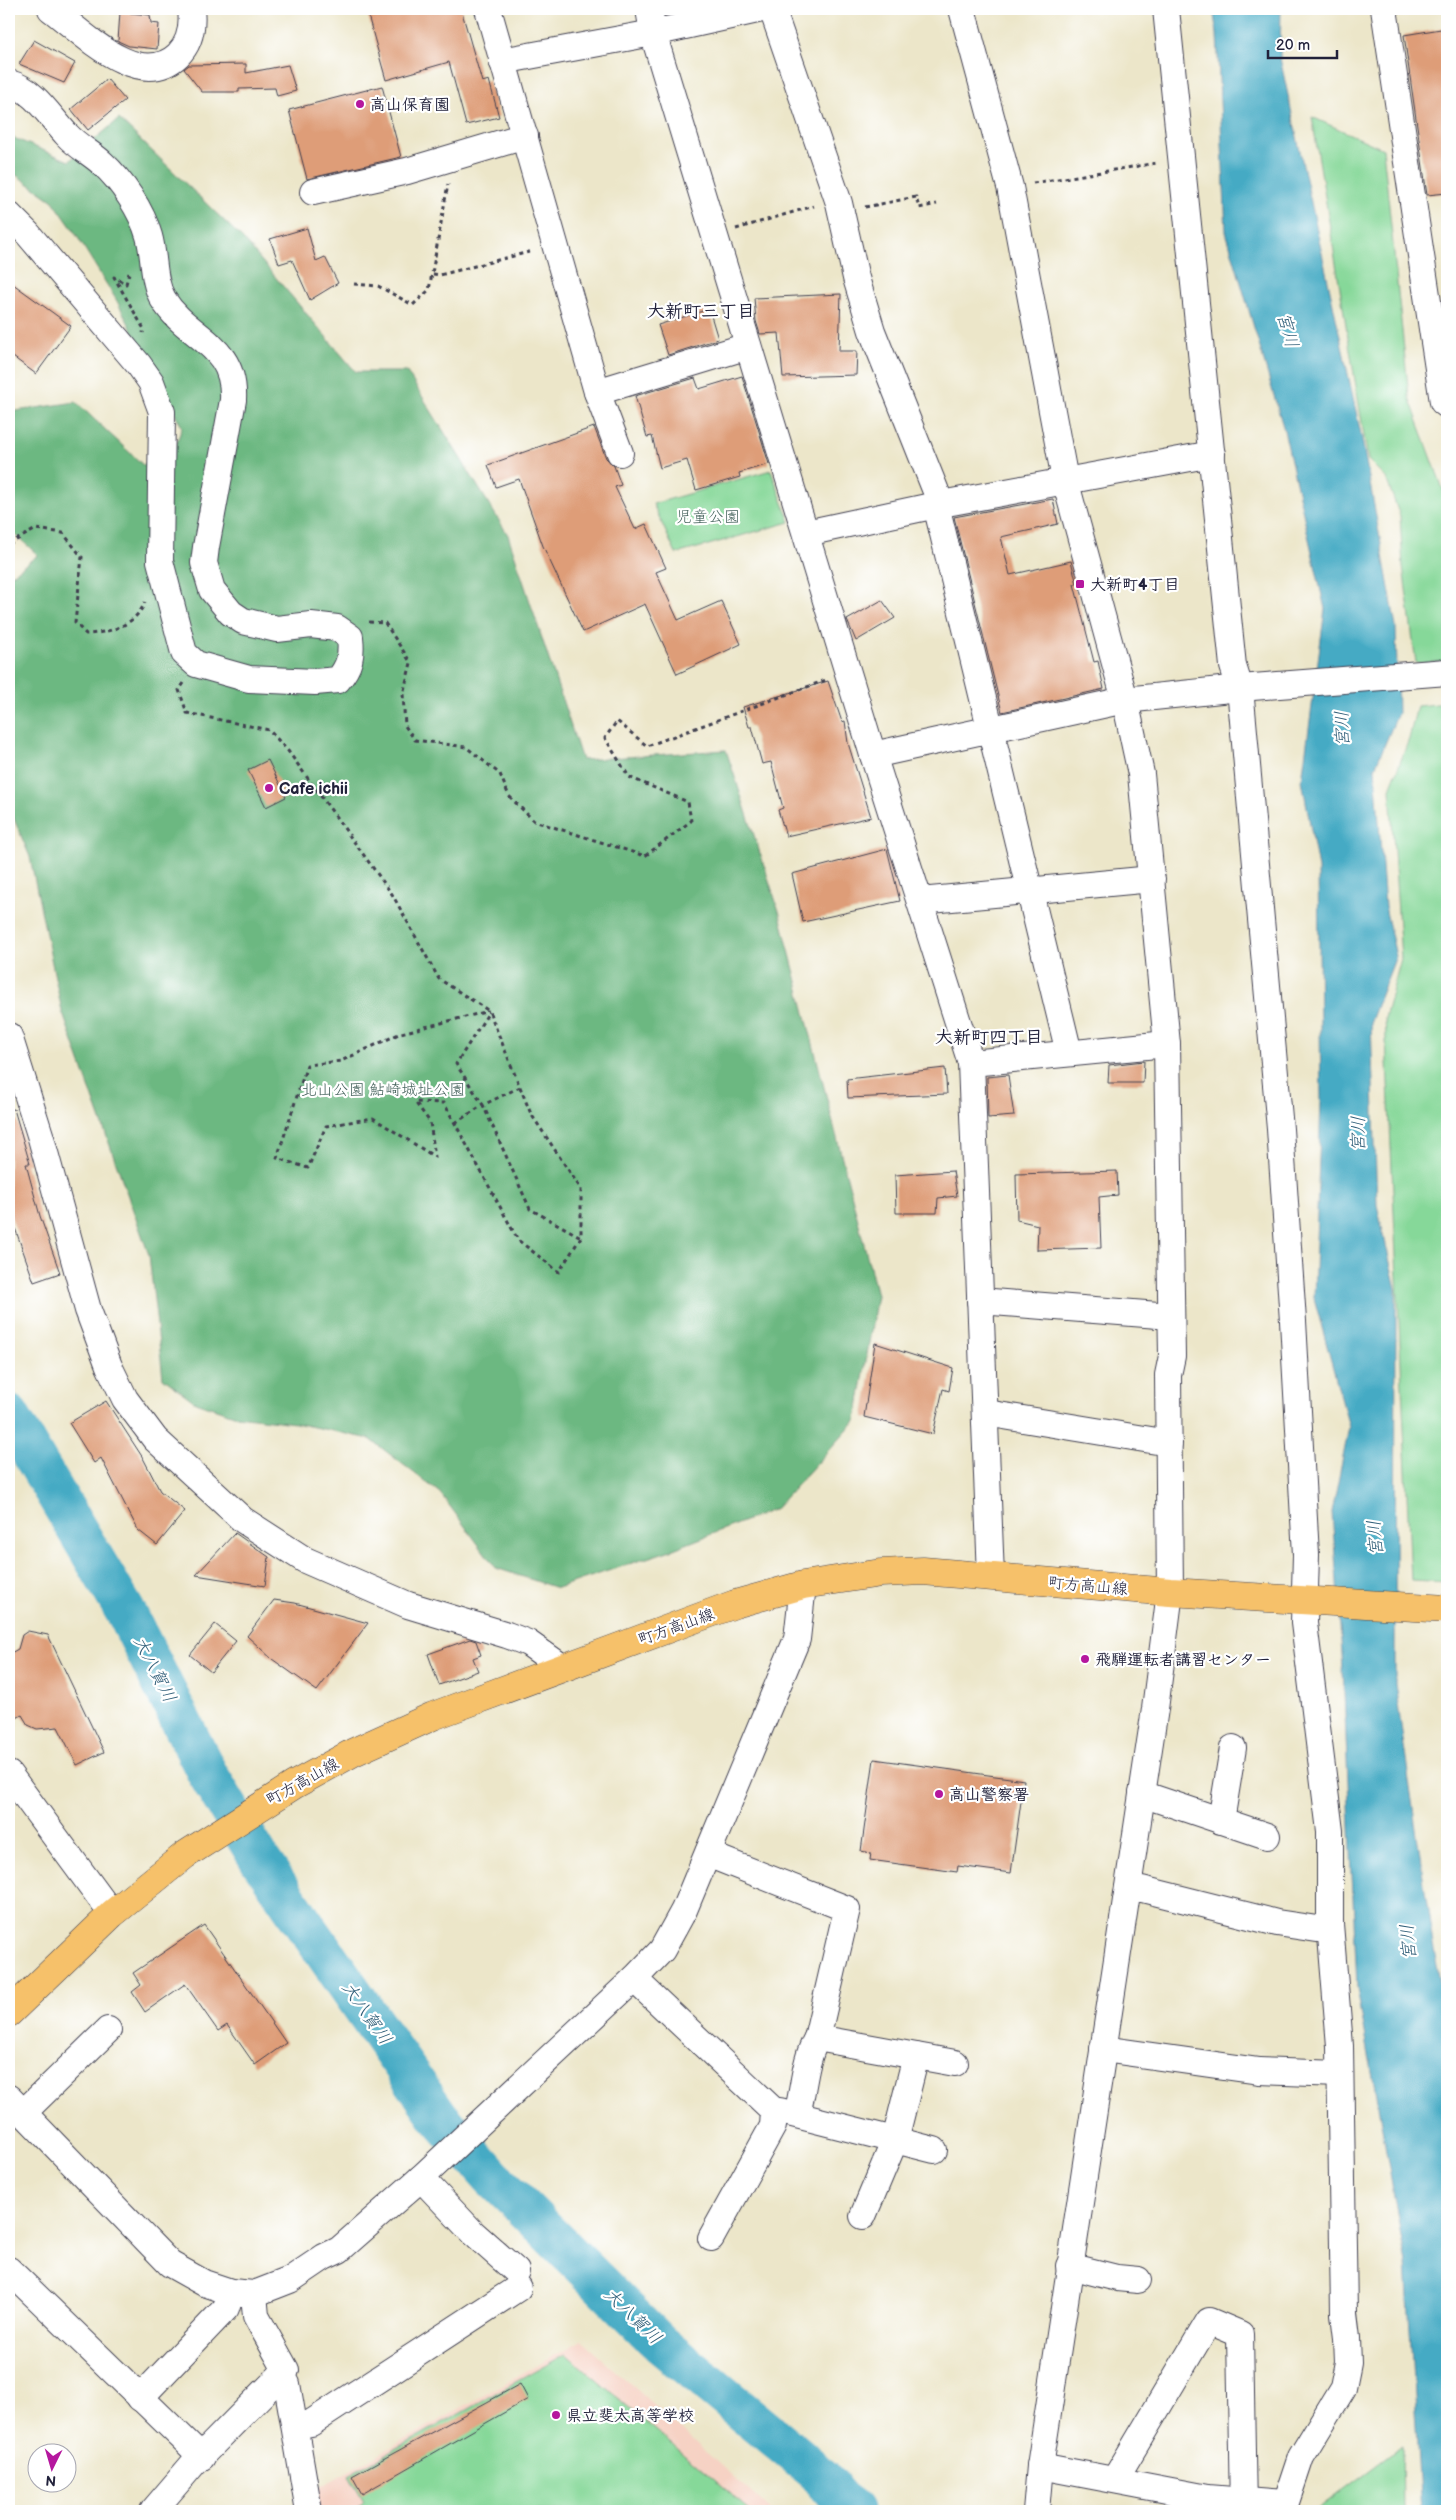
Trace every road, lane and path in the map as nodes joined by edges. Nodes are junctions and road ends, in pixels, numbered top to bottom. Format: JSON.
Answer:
{"nodes":[{"id":1,"x":52,"y":9,"type":"edge"},
{"id":2,"x":191,"y":9,"type":"edge"},
{"id":3,"x":488,"y":9,"type":"edge"},
{"id":4,"x":762,"y":9,"type":"edge"},
{"id":5,"x":772,"y":9,"type":"edge"},
{"id":6,"x":962,"y":9,"type":"edge"},
{"id":7,"x":1166,"y":9,"type":"edge"},
{"id":8,"x":1384,"y":9,"type":"edge"},
{"id":9,"x":651,"y":21,"type":"edge"},
{"id":10,"x":502,"y":61,"type":"junction"},
{"id":11,"x":9,"y":83,"type":"edge"},
{"id":12,"x":525,"y":136,"type":"junction"},
{"id":13,"x":452,"y":156,"type":"junction"},
{"id":14,"x":1182,"y":158,"type":"junction"},
{"id":15,"x":1010,"y":187,"type":"junction"},
{"id":16,"x":313,"y":192,"type":"dead end"},
{"id":17,"x":937,"y":204,"type":"dead end"},
{"id":18,"x":840,"y":207,"type":"junction"},
{"id":19,"x":9,"y":215,"type":"edge"},
{"id":20,"x":714,"y":235,"type":"junction"},
{"id":21,"x":556,"y":245,"type":"junction"},
{"id":22,"x":153,"y":260,"type":"junction"},
{"id":23,"x":433,"y":274,"type":"junction"},
{"id":24,"x":354,"y":284,"type":"dead end"},
{"id":25,"x":748,"y":346,"type":"junction"},
{"id":26,"x":138,"y":365,"type":"junction"},
{"id":27,"x":597,"y":392,"type":"junction"},
{"id":28,"x":1447,"y":405,"type":"edge"},
{"id":29,"x":620,"y":453,"type":"dead end"},
{"id":30,"x":1212,"y":454,"type":"junction"},
{"id":31,"x":1065,"y":480,"type":"junction"},
{"id":32,"x":939,"y":505,"type":"junction"},
{"id":33,"x":806,"y":533,"type":"junction"},
{"id":34,"x":9,"y":544,"type":"edge"},
{"id":35,"x":146,"y":597,"type":"dead end"},
{"id":36,"x":337,"y":628,"type":"junction"},
{"id":37,"x":196,"y":664,"type":"junction"},
{"id":38,"x":848,"y":672,"type":"junction"},
{"id":39,"x":1447,"y":672,"type":"edge"},
{"id":40,"x":1247,"y":687,"type":"junction"},
{"id":41,"x":1125,"y":700,"type":"junction"},
{"id":42,"x":989,"y":730,"type":"junction"},
{"id":43,"x":872,"y":755,"type":"junction"},
{"id":44,"x":1152,"y":878,"type":"junction"},
{"id":45,"x":1029,"y":890,"type":"junction"},
{"id":46,"x":920,"y":901,"type":"junction"},
{"id":47,"x":489,"y":1011,"type":"junction"},
{"id":48,"x":9,"y":1036,"type":"edge"},
{"id":49,"x":1167,"y":1044,"type":"junction"},
{"id":50,"x":1069,"y":1053,"type":"junction"},
{"id":51,"x":971,"y":1062,"type":"junction"},
{"id":52,"x":520,"y":1087,"type":"junction"},
{"id":53,"x":483,"y":1105,"type":"junction"},
{"id":54,"x":454,"y":1123,"type":"junction"},
{"id":55,"x":581,"y":1238,"type":"junction"},
{"id":56,"x":980,"y":1302,"type":"junction"},
{"id":57,"x":1171,"y":1316,"type":"junction"},
{"id":58,"x":986,"y":1413,"type":"junction"},
{"id":59,"x":1169,"y":1443,"type":"junction"},
{"id":60,"x":991,"y":1577,"type":"junction"},
{"id":61,"x":803,"y":1585,"type":"junction"},
{"id":62,"x":1170,"y":1592,"type":"junction"},
{"id":63,"x":1308,"y":1600,"type":"junction"},
{"id":64,"x":1447,"y":1609,"type":"edge"},
{"id":65,"x":562,"y":1667,"type":"junction"},
{"id":66,"x":1233,"y":1748,"type":"dead end"},
{"id":67,"x":9,"y":1774,"type":"edge"},
{"id":68,"x":1142,"y":1794,"type":"junction"},
{"id":69,"x":1221,"y":1821,"type":"junction"},
{"id":70,"x":1267,"y":1836,"type":"dead end"},
{"id":71,"x":709,"y":1851,"type":"junction"},
{"id":72,"x":1128,"y":1889,"type":"junction"},
{"id":73,"x":112,"y":1914,"type":"junction"},
{"id":74,"x":1330,"y":1924,"type":"junction"},
{"id":75,"x":634,"y":1979,"type":"junction"},
{"id":76,"x":9,"y":2013,"type":"edge"},
{"id":77,"x":108,"y":2030,"type":"dead end"},
{"id":78,"x":817,"y":2038,"type":"junction"},
{"id":79,"x":1103,"y":2049,"type":"junction"},
{"id":80,"x":916,"y":2056,"type":"junction"},
{"id":81,"x":955,"y":2063,"type":"dead end"},
{"id":82,"x":1340,"y":2074,"type":"junction"},
{"id":83,"x":16,"y":2106,"type":"edge"},
{"id":84,"x":786,"y":2113,"type":"junction"},
{"id":85,"x":896,"y":2140,"type":"junction"},
{"id":86,"x":934,"y":2150,"type":"dead end"},
{"id":87,"x":425,"y":2173,"type":"junction"},
{"id":88,"x":863,"y":2216,"type":"dead end"},
{"id":89,"x":711,"y":2238,"type":"dead end"},
{"id":90,"x":1069,"y":2266,"type":"junction"},
{"id":91,"x":9,"y":2270,"type":"edge"},
{"id":92,"x":1138,"y":2280,"type":"dead end"},
{"id":93,"x":242,"y":2293,"type":"junction"},
{"id":94,"x":281,"y":2375,"type":"junction"},
{"id":95,"x":140,"y":2398,"type":"junction"},
{"id":96,"x":295,"y":2426,"type":"junction"},
{"id":97,"x":202,"y":2457,"type":"junction"},
{"id":98,"x":1040,"y":2466,"type":"junction"},
{"id":99,"x":1115,"y":2479,"type":"junction"},
{"id":100,"x":1243,"y":2506,"type":"edge"},
{"id":101,"x":1284,"y":2508,"type":"edge"},
{"id":102,"x":153,"y":2511,"type":"edge"},
{"id":103,"x":309,"y":2511,"type":"edge"},
{"id":104,"x":1036,"y":2511,"type":"edge"}],
"edges":[{"from":1,"to":2,"type":"street"},
{"from":3,"to":10,"type":"street"},
{"from":4,"to":9,"type":"street"},
{"from":5,"to":18,"type":"street"},
{"from":6,"to":15,"type":"street"},
{"from":7,"to":14,"type":"street"},
{"from":8,"to":28,"type":"street"},
{"from":9,"to":10,"type":"street"},
{"from":9,"to":20,"type":"street"},
{"from":10,"to":12,"type":"street"},
{"from":11,"to":22,"type":"street"},
{"from":12,"to":13,"type":"street"},
{"from":12,"to":21,"type":"street"},
{"from":13,"to":16,"type":"street"},
{"from":13,"to":23,"type":"path"},
{"from":14,"to":15,"type":"path"},
{"from":14,"to":30,"type":"street"},
{"from":15,"to":31,"type":"street"},
{"from":17,"to":18,"type":"path"},
{"from":18,"to":20,"type":"path"},
{"from":18,"to":32,"type":"street"},
{"from":19,"to":26,"type":"street"},
{"from":20,"to":25,"type":"street"},
{"from":21,"to":23,"type":"path"},
{"from":21,"to":27,"type":"street"},
{"from":22,"to":26,"type":"path"},
{"from":22,"to":36,"type":"street"},
{"from":23,"to":24,"type":"path"},
{"from":25,"to":27,"type":"street"},
{"from":25,"to":33,"type":"street"},
{"from":26,"to":37,"type":"street"},
{"from":27,"to":29,"type":"street"},
{"from":30,"to":31,"type":"street"},
{"from":30,"to":40,"type":"street"},
{"from":31,"to":32,"type":"street"},
{"from":31,"to":41,"type":"street"},
{"from":32,"to":33,"type":"street"},
{"from":32,"to":42,"type":"street"},
{"from":33,"to":38,"type":"street"},
{"from":34,"to":35,"type":"path"},
{"from":36,"to":37,"type":"street"},
{"from":36,"to":38,"type":"path"},
{"from":37,"to":47,"type":"path"},
{"from":38,"to":43,"type":"street"},
{"from":39,"to":40,"type":"street"},
{"from":40,"to":41,"type":"street"},
{"from":40,"to":63,"type":"street"},
{"from":41,"to":42,"type":"street"},
{"from":41,"to":44,"type":"street"},
{"from":42,"to":43,"type":"street"},
{"from":42,"to":45,"type":"street"},
{"from":43,"to":46,"type":"street"},
{"from":44,"to":45,"type":"street"},
{"from":44,"to":49,"type":"street"},
{"from":45,"to":46,"type":"street"},
{"from":45,"to":50,"type":"street"},
{"from":46,"to":51,"type":"street"},
{"from":47,"to":52,"type":"path"},
{"from":47,"to":53,"type":"path"},
{"from":47,"to":54,"type":"path"},
{"from":48,"to":65,"type":"street"},
{"from":49,"to":50,"type":"street"},
{"from":49,"to":57,"type":"street"},
{"from":50,"to":51,"type":"street"},
{"from":51,"to":56,"type":"street"},
{"from":52,"to":53,"type":"path"},
{"from":52,"to":55,"type":"path"},
{"from":53,"to":54,"type":"path"},
{"from":53,"to":55,"type":"path"},
{"from":54,"to":55,"type":"path"},
{"from":56,"to":57,"type":"street"},
{"from":56,"to":58,"type":"street"},
{"from":57,"to":59,"type":"street"},
{"from":58,"to":59,"type":"street"},
{"from":58,"to":60,"type":"street"},
{"from":59,"to":62,"type":"street"},
{"from":60,"to":61,"type":"main road","name":"町方高山線"},
{"from":60,"to":62,"type":"main road","name":"町方高山線"},
{"from":61,"to":65,"type":"main road","name":"町方高山線"},
{"from":61,"to":71,"type":"street"},
{"from":62,"to":63,"type":"main road","name":"町方高山線"},
{"from":62,"to":68,"type":"street"},
{"from":63,"to":64,"type":"main road","name":"町方高山線"},
{"from":63,"to":74,"type":"street"},
{"from":65,"to":73,"type":"main road","name":"町方高山線"},
{"from":66,"to":69,"type":"street"},
{"from":67,"to":73,"type":"street"},
{"from":68,"to":69,"type":"street"},
{"from":68,"to":72,"type":"street"},
{"from":69,"to":70,"type":"street"},
{"from":71,"to":75,"type":"street"},
{"from":71,"to":78,"type":"street"},
{"from":72,"to":74,"type":"street"},
{"from":72,"to":79,"type":"street"},
{"from":73,"to":76,"type":"main road","name":"町方高山線"},
{"from":74,"to":82,"type":"street"},
{"from":75,"to":84,"type":"street"},
{"from":75,"to":87,"type":"street"},
{"from":77,"to":83,"type":"street"},
{"from":78,"to":80,"type":"street"},
{"from":78,"to":84,"type":"street"},
{"from":79,"to":82,"type":"street"},
{"from":79,"to":90,"type":"street"},
{"from":80,"to":81,"type":"street"},
{"from":80,"to":85,"type":"street"},
{"from":82,"to":101,"type":"street"},
{"from":83,"to":93,"type":"street"},
{"from":84,"to":85,"type":"street"},
{"from":84,"to":89,"type":"street"},
{"from":85,"to":86,"type":"street"},
{"from":85,"to":88,"type":"street"},
{"from":87,"to":93,"type":"street"},
{"from":87,"to":96,"type":"street"},
{"from":90,"to":92,"type":"street"},
{"from":90,"to":98,"type":"street"},
{"from":91,"to":95,"type":"street"},
{"from":93,"to":94,"type":"street"},
{"from":93,"to":95,"type":"street"},
{"from":94,"to":96,"type":"street"},
{"from":94,"to":97,"type":"street"},
{"from":95,"to":97,"type":"street"},
{"from":96,"to":103,"type":"street"},
{"from":97,"to":102,"type":"street"},
{"from":98,"to":99,"type":"street"},
{"from":98,"to":104,"type":"street"},
{"from":99,"to":100,"type":"street"},
{"from":99,"to":100,"type":"street"},
{"from":100,"to":101,"type":"street"}]}
